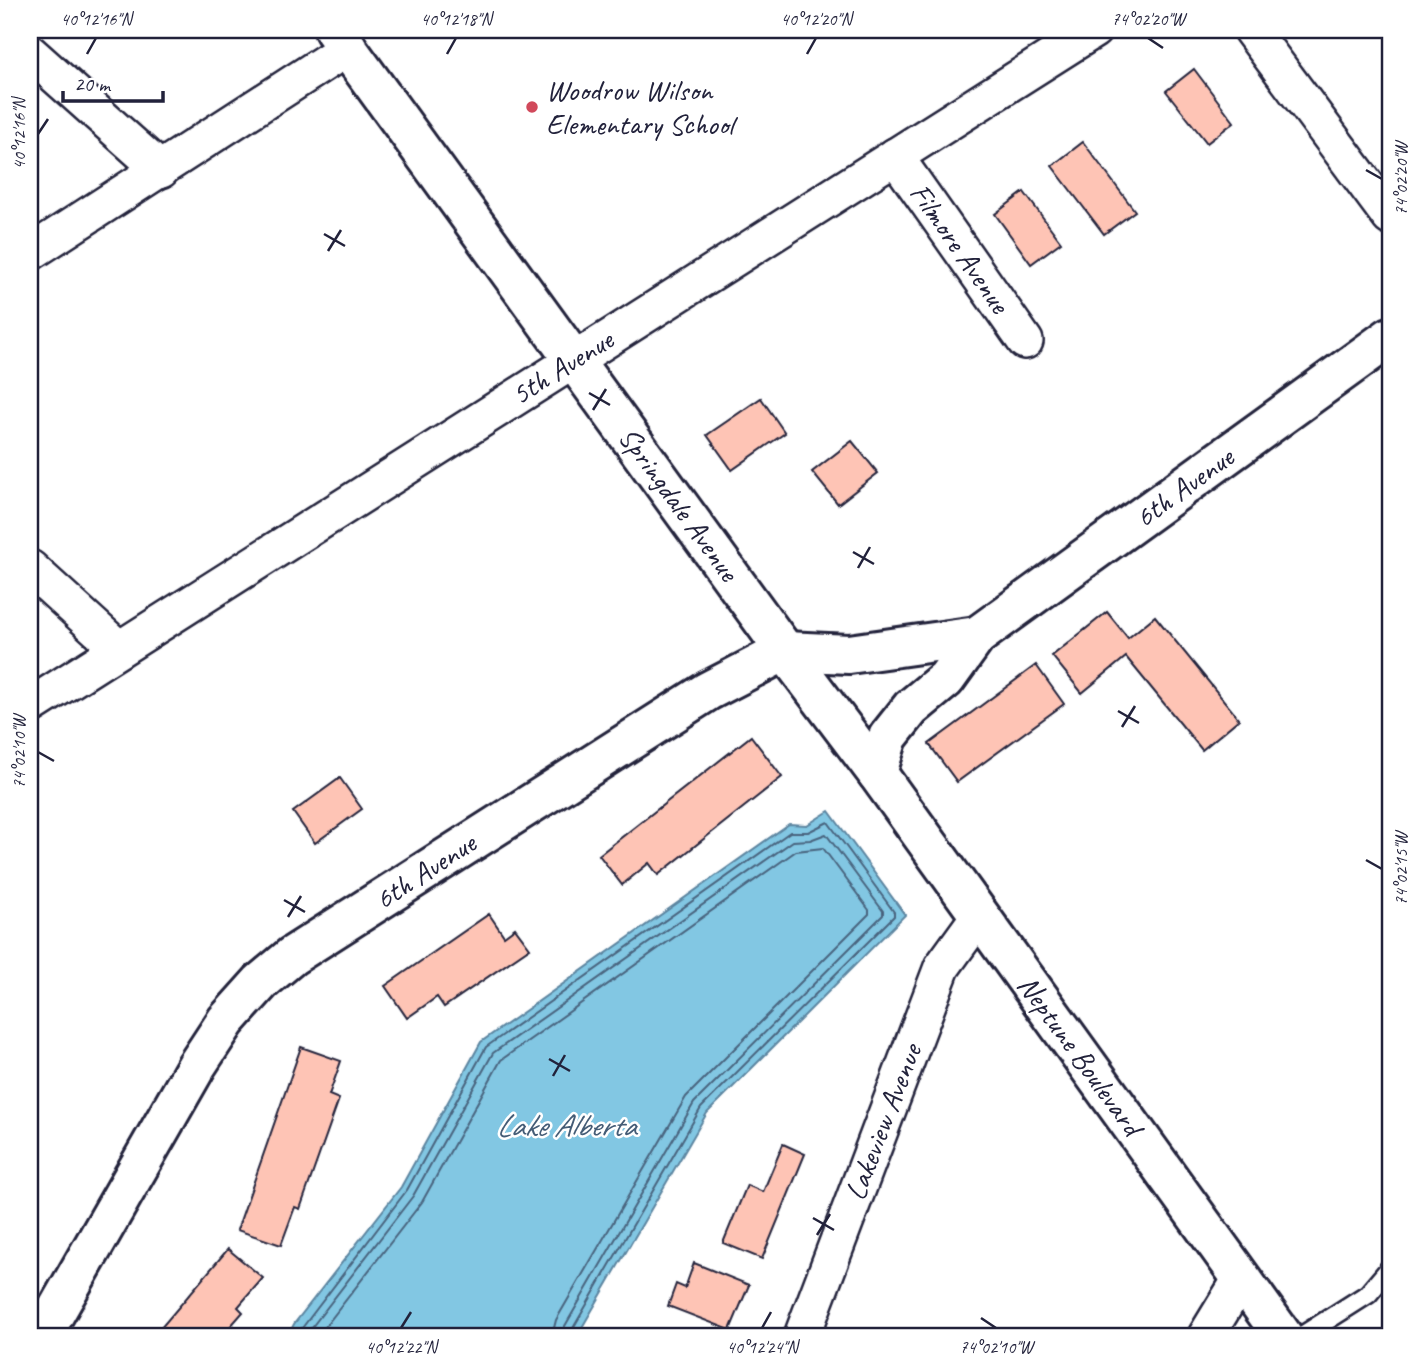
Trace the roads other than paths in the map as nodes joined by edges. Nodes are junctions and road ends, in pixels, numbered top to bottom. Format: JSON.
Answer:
{"nodes":[{"id":1,"x":1094,"y":30,"type":"edge"},
{"id":2,"x":1251,"y":30,"type":"edge"},
{"id":3,"x":342,"y":38,"type":"edge"},
{"id":4,"x":30,"y":53,"type":"edge"},
{"id":5,"x":895,"y":156,"type":"junction"},
{"id":6,"x":160,"y":170,"type":"junction"},
{"id":7,"x":1390,"y":217,"type":"edge"},
{"id":8,"x":30,"y":253,"type":"edge"},
{"id":9,"x":1390,"y":337,"type":"edge"},
{"id":10,"x":1025,"y":341,"type":"dead end"},
{"id":11,"x":573,"y":360,"type":"junction"},
{"id":12,"x":30,"y":568,"type":"edge"},
{"id":13,"x":977,"y":636,"type":"junction"},
{"id":14,"x":120,"y":649,"type":"junction"},
{"id":15,"x":785,"y":651,"type":"junction"},
{"id":16,"x":30,"y":706,"type":"edge"},
{"id":17,"x":877,"y":773,"type":"junction"},
{"id":18,"x":979,"y":916,"type":"junction"},
{"id":19,"x":1390,"y":1268,"type":"edge"},
{"id":20,"x":1242,"y":1278,"type":"junction"},
{"id":21,"x":42,"y":1336,"type":"edge"},
{"id":22,"x":802,"y":1336,"type":"edge"},
{"id":23,"x":1206,"y":1336,"type":"edge"},
{"id":24,"x":1283,"y":1336,"type":"edge"},
{"id":25,"x":1302,"y":1336,"type":"edge"}],
"edges":[{"from":1,"to":5,"type":"street","name":"5th Avenue"},
{"from":2,"to":7,"type":"street"},
{"from":3,"to":6,"type":"street"},
{"from":3,"to":11,"type":"street","name":"Springdale Avenue"},
{"from":4,"to":6,"type":"street"},
{"from":5,"to":10,"type":"street","name":"Filmore Avenue"},
{"from":5,"to":11,"type":"street","name":"5th Avenue"},
{"from":6,"to":8,"type":"street"},
{"from":9,"to":13,"type":"street","name":"6th Avenue"},
{"from":11,"to":14,"type":"street","name":"5th Avenue"},
{"from":11,"to":15,"type":"street","name":"Springdale Avenue"},
{"from":12,"to":14,"type":"street"},
{"from":13,"to":15,"type":"street","name":"6th Avenue"},
{"from":13,"to":17,"type":"street","name":"6th Avenue"},
{"from":14,"to":16,"type":"street","name":"5th Avenue"},
{"from":15,"to":17,"type":"street","name":"Springdale Avenue"},
{"from":15,"to":21,"type":"street","name":"6th Avenue"},
{"from":17,"to":18,"type":"street","name":"Neptune Boulevard"},
{"from":18,"to":20,"type":"street","name":"Neptune Boulevard"},
{"from":18,"to":22,"type":"street","name":"Lakeview Avenue"},
{"from":19,"to":25,"type":"lane"},
{"from":20,"to":23,"type":"street"},
{"from":20,"to":24,"type":"street","name":"Neptune Boulevard"}]}
